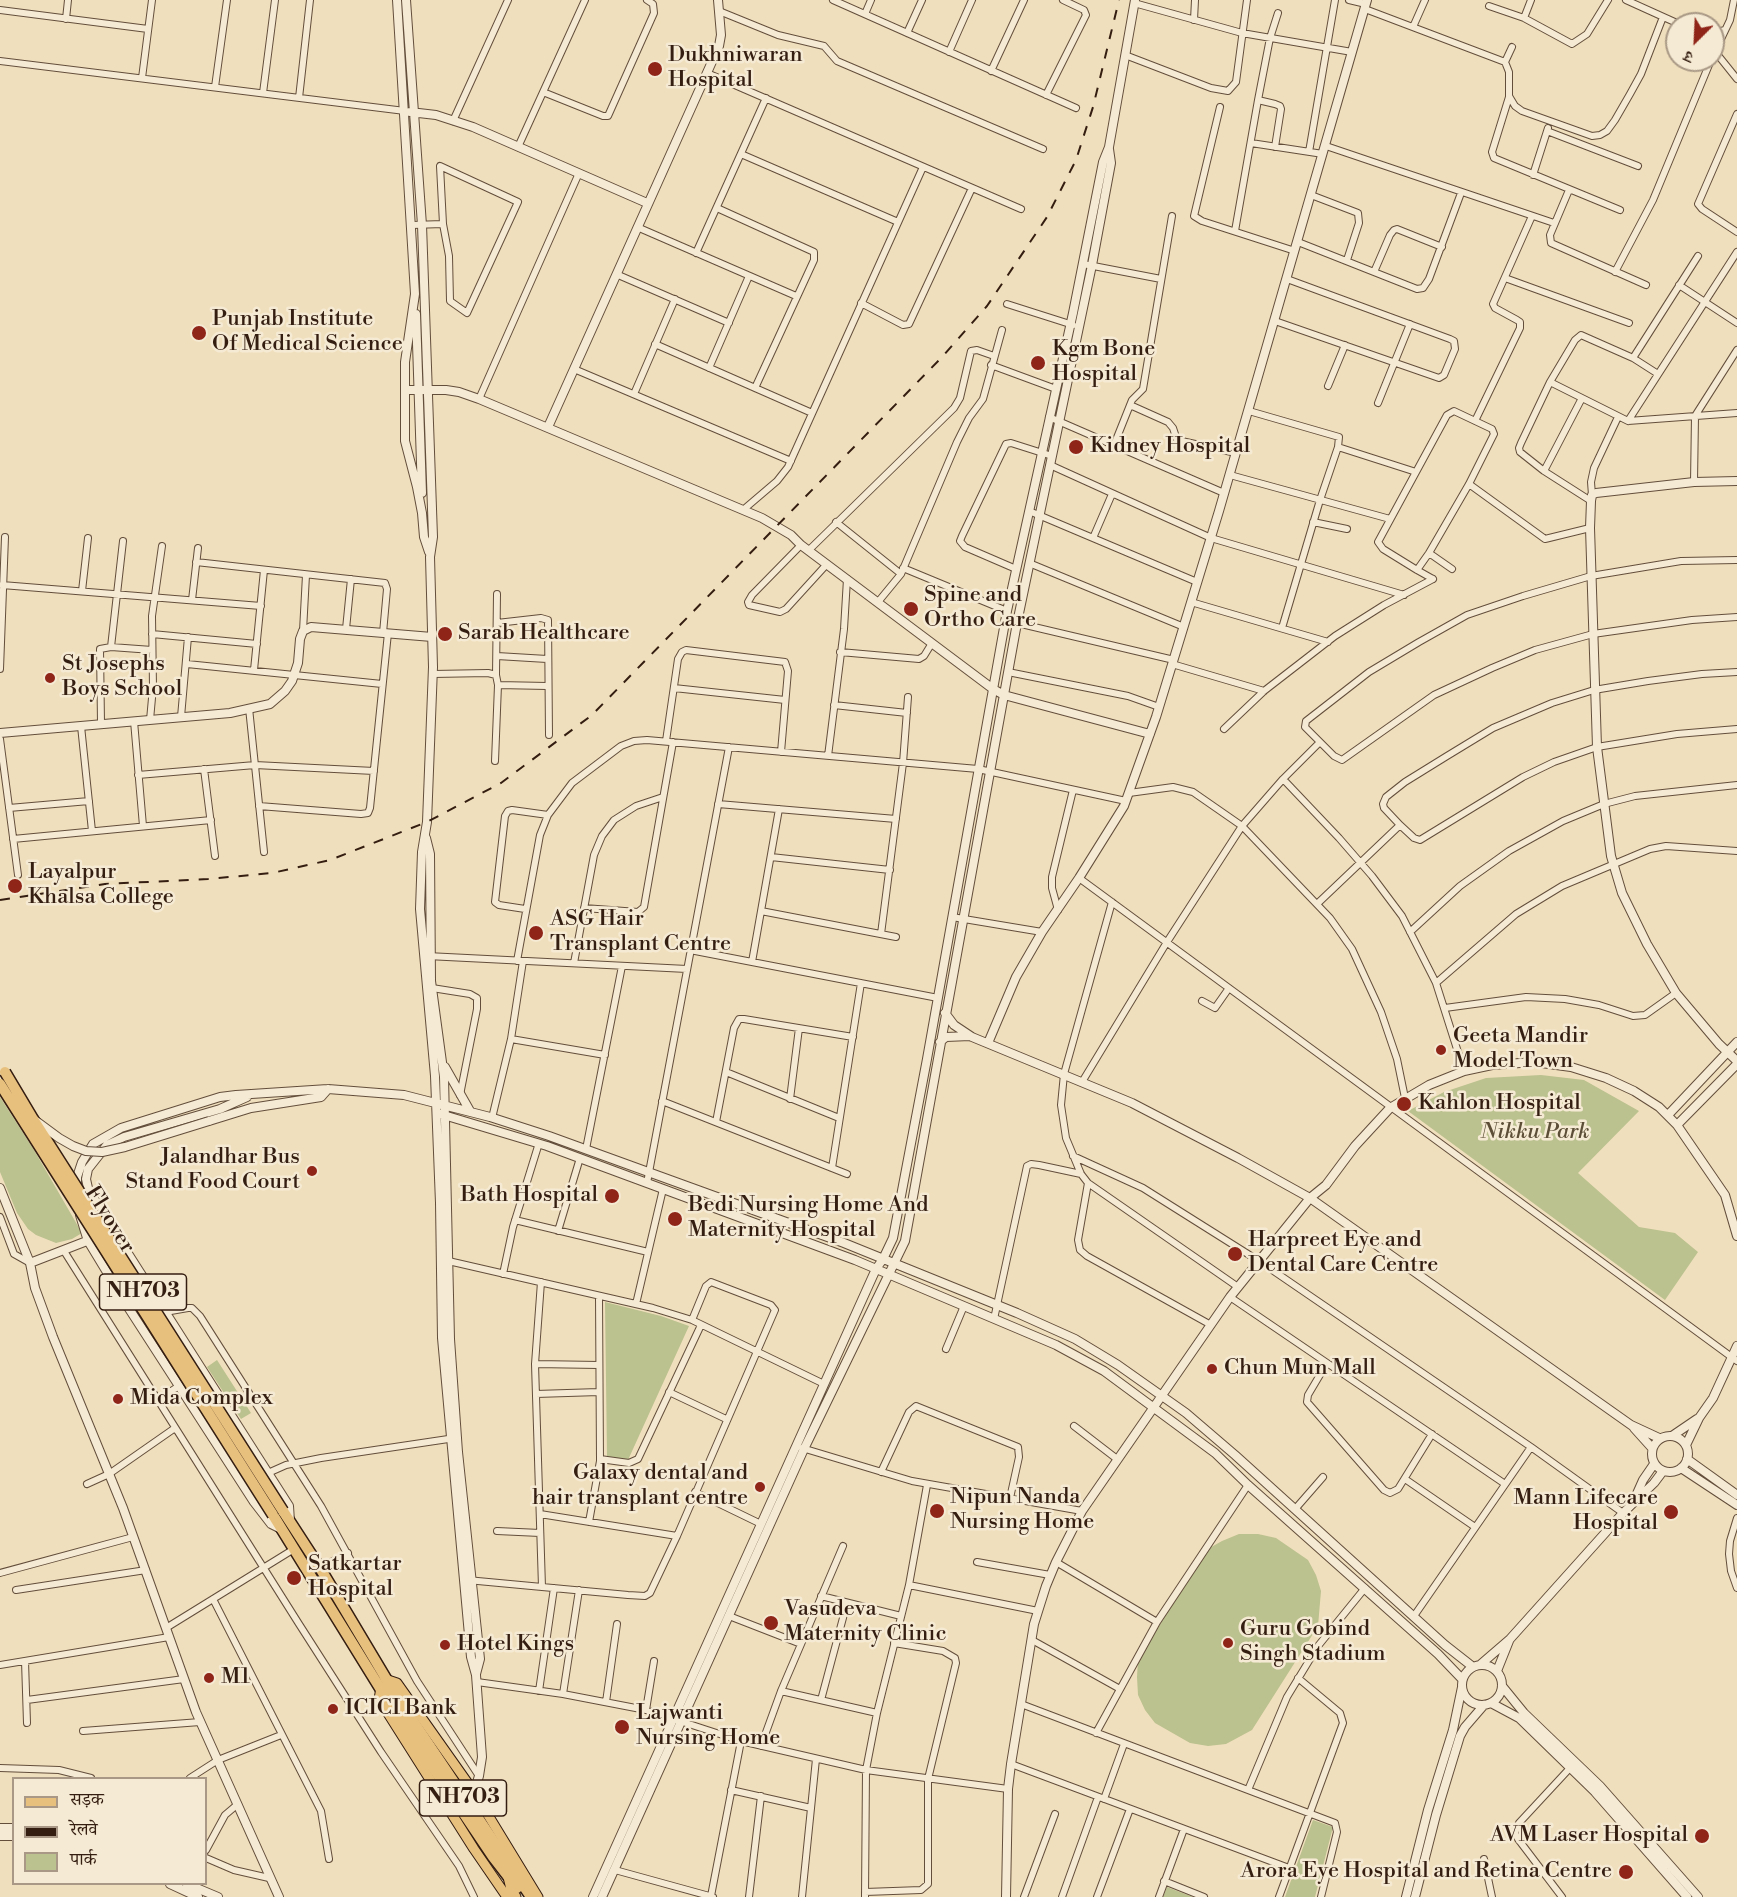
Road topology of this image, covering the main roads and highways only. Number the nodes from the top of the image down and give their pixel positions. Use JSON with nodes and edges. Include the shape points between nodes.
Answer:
{"nodes":[{"id":1,"x":0,"y":1064,"type":"edge"},
{"id":2,"x":0,"y":1084,"type":"edge"},
{"id":3,"x":282,"y":1516,"type":"junction"},
{"id":4,"x":383,"y":1683,"type":"junction"},
{"id":5,"x":393,"y":1699,"type":"junction"},
{"id":6,"x":508,"y":1877,"type":"junction"},
{"id":7,"x":507,"y":1897,"type":"edge"},
{"id":8,"x":516,"y":1897,"type":"edge"},
{"id":9,"x":525,"y":1897,"type":"edge"},
{"id":10,"x":531,"y":1897,"type":"edge"},
{"id":11,"x":538,"y":1897,"type":"edge"}],
"edges":[{"from":1,"to":3,"type":"highway","name":"Flyover","number":"NH703","bridge":true},
{"from":2,"to":3,"type":"highway","name":"Flyover","number":"NH703","bridge":true},
{"from":3,"to":4,"type":"highway","number":"NH703","via":[[320,1568]]},
{"from":3,"to":4,"type":"highway","name":"Flyover","number":"NH703","via":[[282,1530]]},
{"from":4,"to":5,"type":"highway","number":"NH703"},
{"from":4,"to":7,"type":"main road","via":[[379,1699]]},
{"from":4,"to":11,"type":"main road","via":[[397,1683],[474,1792]]},
{"from":5,"to":6,"type":"highway","number":"NH703"},
{"from":5,"to":10,"type":"highway","number":"NH703"},
{"from":6,"to":8,"type":"main road"},
{"from":6,"to":9,"type":"highway","number":"NH703"}]}
